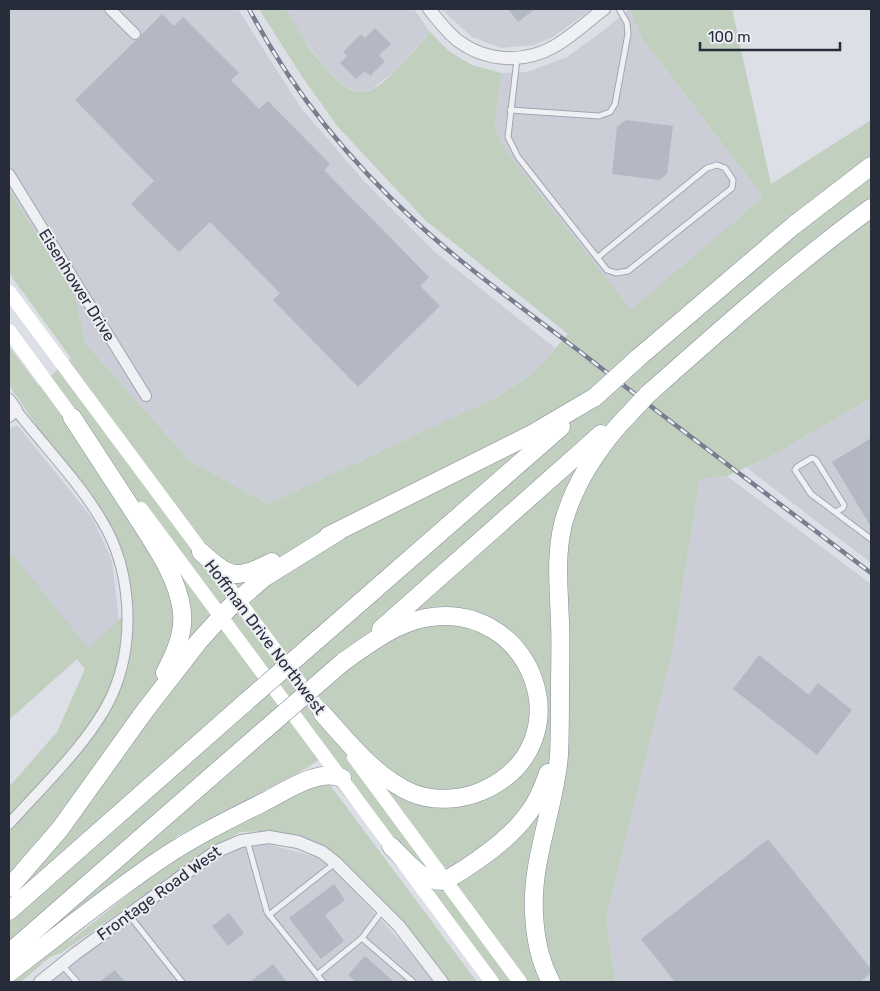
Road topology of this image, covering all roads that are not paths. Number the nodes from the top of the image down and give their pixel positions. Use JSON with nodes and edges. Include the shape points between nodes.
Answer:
{"nodes":[{"id":1,"x":110,"y":9,"type":"edge"},
{"id":2,"x":429,"y":9,"type":"edge"},
{"id":3,"x":604,"y":9,"type":"edge"},
{"id":4,"x":620,"y":9,"type":"edge"},
{"id":5,"x":135,"y":34,"type":"dead end"},
{"id":6,"x":517,"y":58,"type":"junction"},
{"id":7,"x":510,"y":110,"type":"junction"},
{"id":8,"x":871,"y":166,"type":"edge"},
{"id":9,"x":9,"y":174,"type":"edge"},
{"id":10,"x":871,"y":208,"type":"edge"},
{"id":11,"x":597,"y":258,"type":"junction"},
{"id":12,"x":9,"y":292,"type":"edge"},
{"id":13,"x":9,"y":331,"type":"edge"},
{"id":14,"x":146,"y":396,"type":"dead end"},
{"id":15,"x":595,"y":397,"type":"junction"},
{"id":16,"x":11,"y":409,"type":"edge"},
{"id":17,"x":72,"y":417,"type":"junction"},
{"id":18,"x":617,"y":424,"type":"junction"},
{"id":19,"x":836,"y":512,"type":"junction"},
{"id":20,"x":339,"y":531,"type":"junction"},
{"id":21,"x":871,"y":539,"type":"edge"},
{"id":22,"x":201,"y":552,"type":"junction"},
{"id":23,"x":238,"y":600,"type":"junction"},
{"id":24,"x":222,"y":616,"type":"junction"},
{"id":25,"x":343,"y":662,"type":"junction"},
{"id":26,"x":560,"y":709,"type":"junction"},
{"id":27,"x":144,"y":712,"type":"junction"},
{"id":28,"x":322,"y":713,"type":"junction"},
{"id":29,"x":342,"y":778,"type":"junction"},
{"id":30,"x":9,"y":824,"type":"edge"},
{"id":31,"x":247,"y":840,"type":"junction"},
{"id":32,"x":391,"y":846,"type":"junction"},
{"id":33,"x":336,"y":863,"type":"junction"},
{"id":34,"x":445,"y":881,"type":"junction"},
{"id":35,"x":9,"y":888,"type":"edge"},
{"id":36,"x":383,"y":910,"type":"junction"},
{"id":37,"x":9,"y":911,"type":"edge"},
{"id":38,"x":128,"y":915,"type":"junction"},
{"id":39,"x":269,"y":915,"type":"junction"},
{"id":40,"x":362,"y":938,"type":"junction"},
{"id":41,"x":9,"y":953,"type":"edge"},
{"id":42,"x":62,"y":964,"type":"junction"},
{"id":43,"x":9,"y":973,"type":"edge"},
{"id":44,"x":316,"y":975,"type":"junction"},
{"id":45,"x":40,"y":982,"type":"edge"},
{"id":46,"x":77,"y":982,"type":"edge"},
{"id":47,"x":182,"y":982,"type":"edge"},
{"id":48,"x":323,"y":982,"type":"edge"},
{"id":49,"x":413,"y":982,"type":"edge"},
{"id":50,"x":442,"y":982,"type":"edge"},
{"id":51,"x":492,"y":982,"type":"edge"},
{"id":52,"x":520,"y":982,"type":"edge"},
{"id":53,"x":551,"y":982,"type":"edge"}],
"edges":[{"from":1,"to":5,"type":"street"},
{"from":2,"to":6,"type":"street","via":[[456,39],[469,48],[504,59]]},
{"from":3,"to":6,"type":"street","via":[[555,46]]},
{"from":4,"to":7,"type":"lane","via":[[628,34],[615,104],[610,112],[599,116]]},
{"from":6,"to":7,"type":"lane"},
{"from":7,"to":11,"type":"lane","via":[[508,137],[518,157]]},
{"from":8,"to":15,"type":"highway","bridge":true,"via":[[793,226]]},
{"from":9,"to":14,"type":"street","name":"Eisenhower Drive"},
{"from":10,"to":18,"type":"highway","bridge":true,"via":[[810,255]]},
{"from":11,"to":11,"type":"lane","via":[[607,270],[616,273],[628,271],[732,188],[734,180],[725,168],[717,165],[707,168]]},
{"from":12,"to":22,"type":"main road","name":"Hoffman Drive Northwest"},
{"from":13,"to":17,"type":"main road","name":"Hoffman Drive Northwest"},
{"from":15,"to":20,"type":"highway","via":[[532,434]]},
{"from":15,"to":37,"type":"highway","bridge":true},
{"from":16,"to":30,"type":"street","via":[[94,509],[112,538],[123,574],[129,624],[121,670],[104,710],[68,758]]},
{"from":17,"to":24,"type":"main road","name":"Hoffman Drive Northwest"},
{"from":17,"to":27,"type":"highway","via":[[152,541],[179,595],[182,630],[177,647]]},
{"from":18,"to":25,"type":"highway"},
{"from":18,"to":26,"type":"highway","via":[[590,462],[572,498],[563,527],[557,581]]},
{"from":19,"to":19,"type":"lane","via":[[811,494],[796,467],[812,458],[816,460],[844,505]]},
{"from":19,"to":21,"type":"lane"},
{"from":20,"to":22,"type":"highway","via":[[250,573],[228,573]]},
{"from":20,"to":23,"type":"highway","via":[[282,566]]},
{"from":22,"to":23,"type":"main road","name":"Hoffman Drive Northwest"},
{"from":23,"to":24,"type":"highway"},
{"from":23,"to":28,"type":"main road","name":"Hoffman Drive Northwest"},
{"from":24,"to":27,"type":"highway"},
{"from":24,"to":29,"type":"main road","name":"Hoffman Drive Northwest"},
{"from":25,"to":28,"type":"highway","via":[[385,633],[424,618],[453,617],[481,623],[506,638],[526,661],[532,674],[537,690],[539,720],[530,749],[513,772],[489,788],[460,798],[428,797],[412,793],[377,770]]},
{"from":25,"to":41,"type":"highway","bridge":true},
{"from":26,"to":34,"type":"highway","via":[[549,772],[528,814],[508,836]]},
{"from":26,"to":53,"type":"highway","via":[[559,756],[534,887],[537,939]]},
{"from":27,"to":35,"type":"highway","via":[[60,829]]},
{"from":28,"to":34,"type":"main road","name":"Hoffman Drive Northwest"},
{"from":29,"to":32,"type":"main road","name":"Hoffman Drive Northwest"},
{"from":29,"to":43,"type":"highway","via":[[324,775],[304,782],[189,841]]},
{"from":31,"to":33,"type":"street","name":"Frontage Road West","via":[[269,837],[298,842],[322,852]]},
{"from":31,"to":38,"type":"street","name":"Frontage Road West","via":[[215,852]]},
{"from":31,"to":39,"type":"lane"},
{"from":32,"to":34,"type":"highway","via":[[422,876]]},
{"from":32,"to":51,"type":"main road","name":"Hoffman Drive Northwest"},
{"from":33,"to":36,"type":"street","name":"Frontage Road West"},
{"from":33,"to":39,"type":"lane"},
{"from":34,"to":52,"type":"main road","name":"Hoffman Drive Northwest"},
{"from":36,"to":40,"type":"lane"},
{"from":36,"to":50,"type":"street","name":"Frontage Road West"},
{"from":38,"to":42,"type":"street","name":"Frontage Road West"},
{"from":38,"to":47,"type":"lane"},
{"from":39,"to":44,"type":"lane"},
{"from":40,"to":44,"type":"lane"},
{"from":40,"to":49,"type":"lane"},
{"from":42,"to":45,"type":"street","name":"Frontage Road West"},
{"from":42,"to":46,"type":"lane"},
{"from":44,"to":48,"type":"lane"}]}
